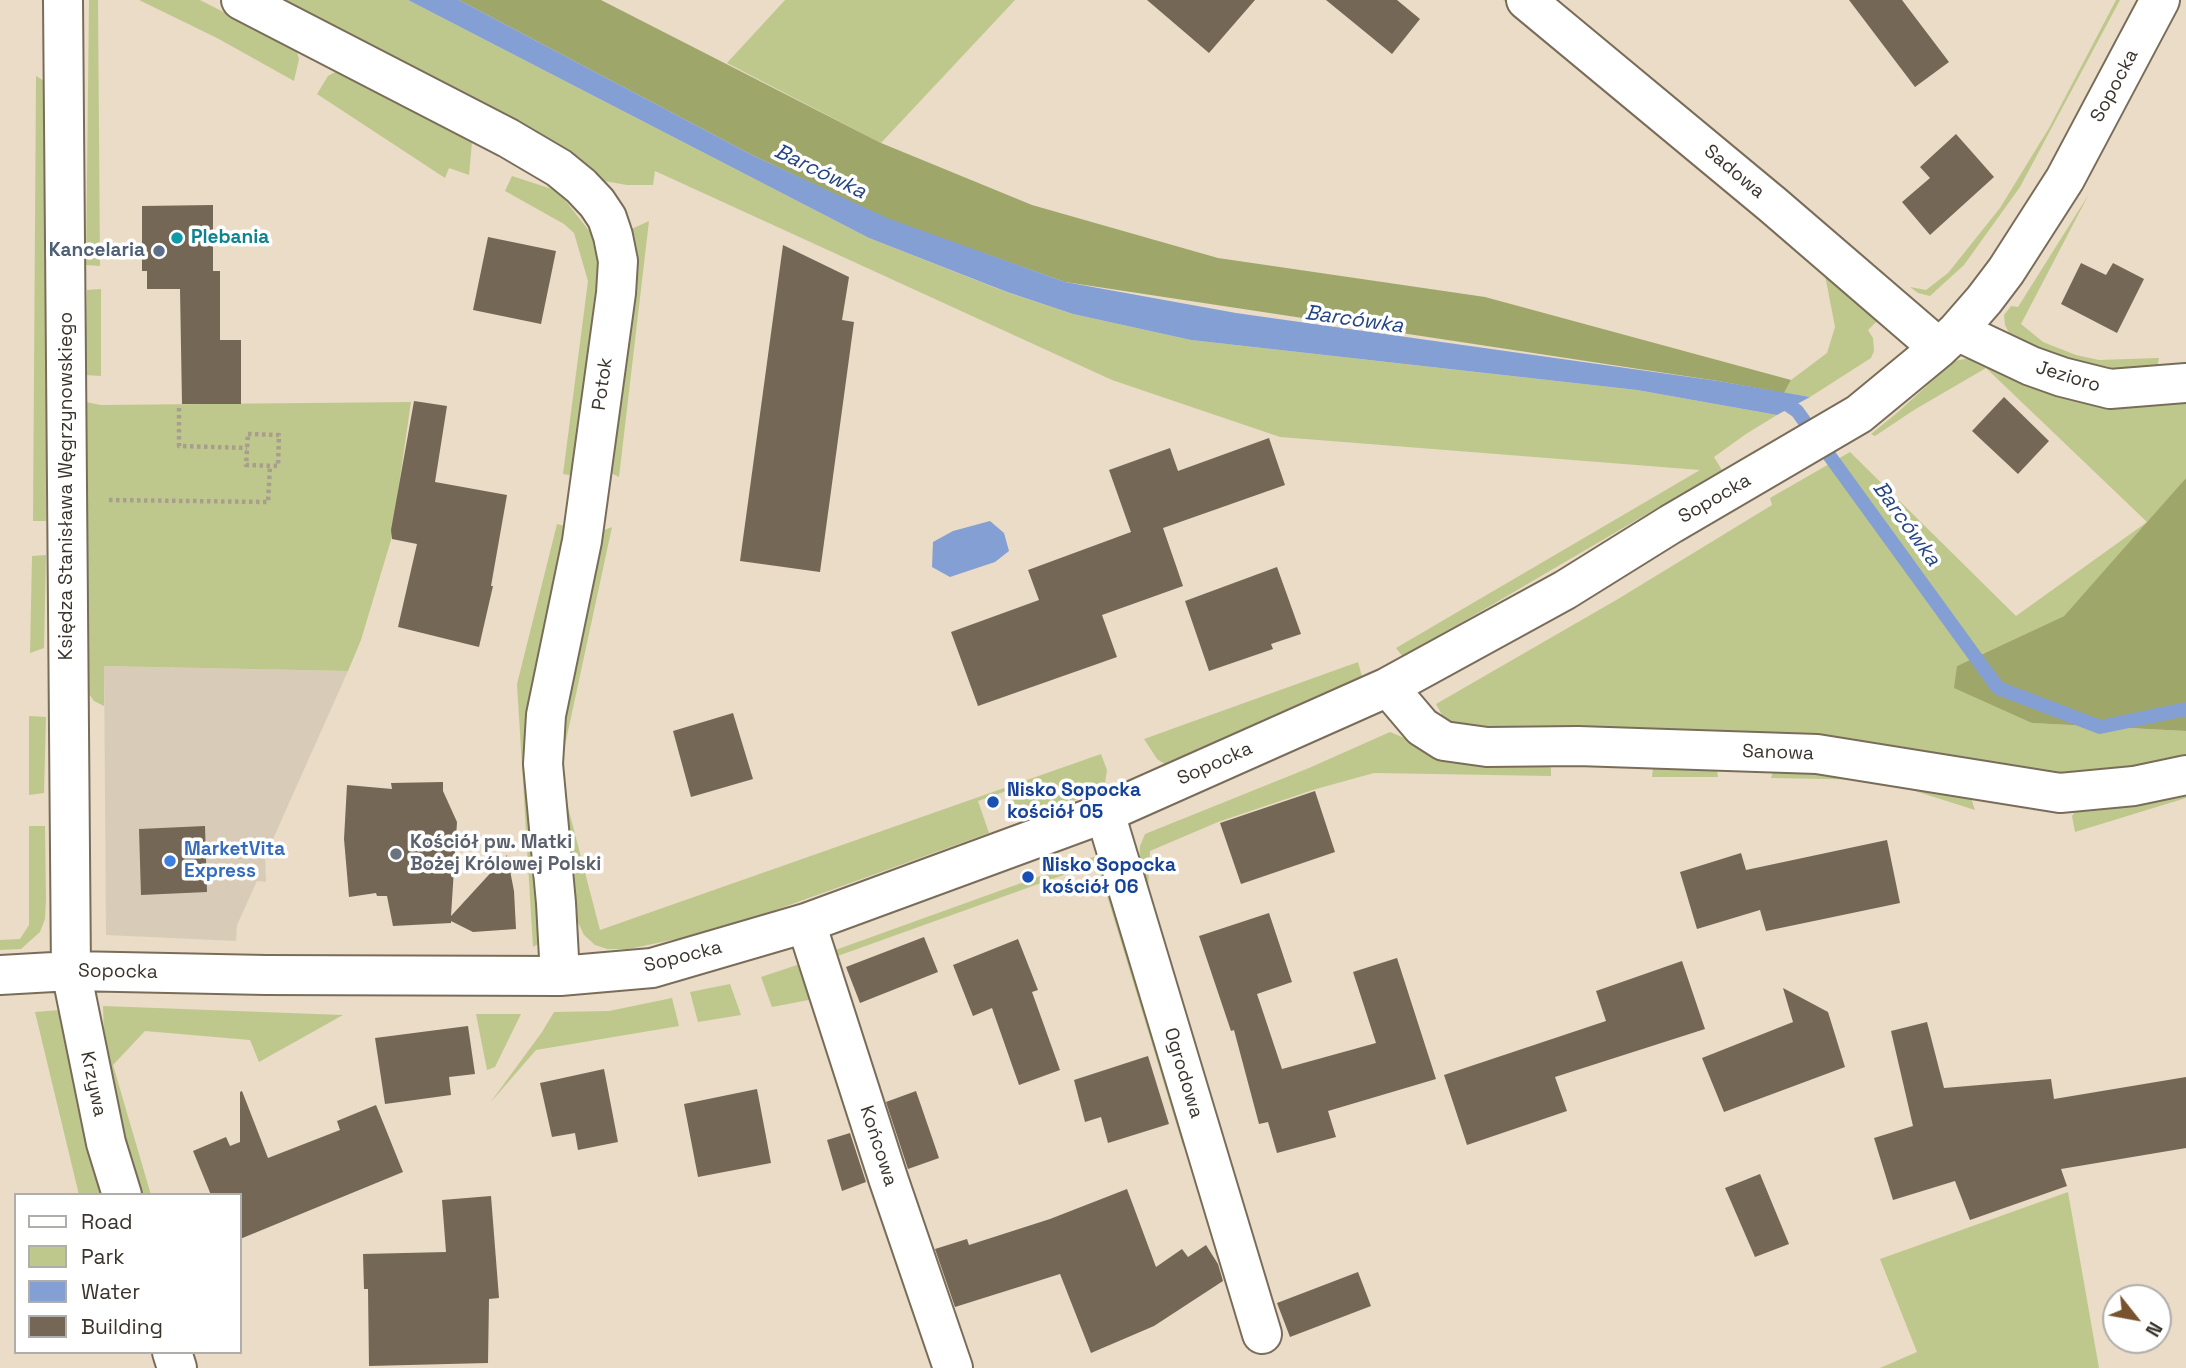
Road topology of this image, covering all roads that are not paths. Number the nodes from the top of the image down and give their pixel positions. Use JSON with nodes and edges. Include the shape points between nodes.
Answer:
{"nodes":[{"id":1,"x":63,"y":0,"type":"edge"},
{"id":2,"x":241,"y":0,"type":"edge"},
{"id":3,"x":1526,"y":0,"type":"edge"},
{"id":4,"x":2160,"y":0,"type":"edge"},
{"id":5,"x":1948,"y":339,"type":"junction"},
{"id":6,"x":2186,"y":383,"type":"edge"},
{"id":7,"x":1388,"y":687,"type":"junction"},
{"id":8,"x":2186,"y":775,"type":"edge"},
{"id":9,"x":1105,"y":813,"type":"junction"},
{"id":10,"x":806,"y":923,"type":"junction"},
{"id":11,"x":71,"y":971,"type":"junction"},
{"id":12,"x":0,"y":975,"type":"edge"},
{"id":13,"x":560,"y":976,"type":"junction"},
{"id":14,"x":121,"y":1193,"type":"edge"},
{"id":15,"x":1262,"y":1334,"type":"dead end"},
{"id":16,"x":953,"y":1368,"type":"edge"}],
"edges":[{"from":1,"to":11,"type":"street","name":"Księdza Stanisława Węgrzynowskiego"},
{"from":2,"to":13,"type":"street","name":"Potok","via":[[559,168],[597,203],[613,236],[618,261],[616,293],[590,486],[546,715],[543,764]]},
{"from":3,"to":5,"type":"street","name":"Sadowa","via":[[1752,187]]},
{"from":4,"to":5,"type":"street","name":"Sopocka","via":[[2065,179],[2006,271]]},
{"from":5,"to":6,"type":"street","name":"Jezioro","via":[[2110,389]]},
{"from":5,"to":7,"type":"street","name":"Sopocka","via":[[1859,414],[1565,590]]},
{"from":7,"to":8,"type":"street","name":"Sanowa","via":[[1422,727],[1444,741],[1487,747],[1817,754],[2060,793],[2134,786]]},
{"from":7,"to":9,"type":"street","name":"Sopocka"},
{"from":9,"to":10,"type":"street","name":"Sopocka"},
{"from":9,"to":15,"type":"street","name":"Ogrodowa"},
{"from":10,"to":13,"type":"street","name":"Sopocka","via":[[652,968]]},
{"from":10,"to":16,"type":"street","name":"Końcowa"},
{"from":11,"to":12,"type":"street","name":"Sopocka"},
{"from":11,"to":13,"type":"street","name":"Sopocka"},
{"from":11,"to":14,"type":"street","name":"Krzywa","via":[[106,1143]]}]}
